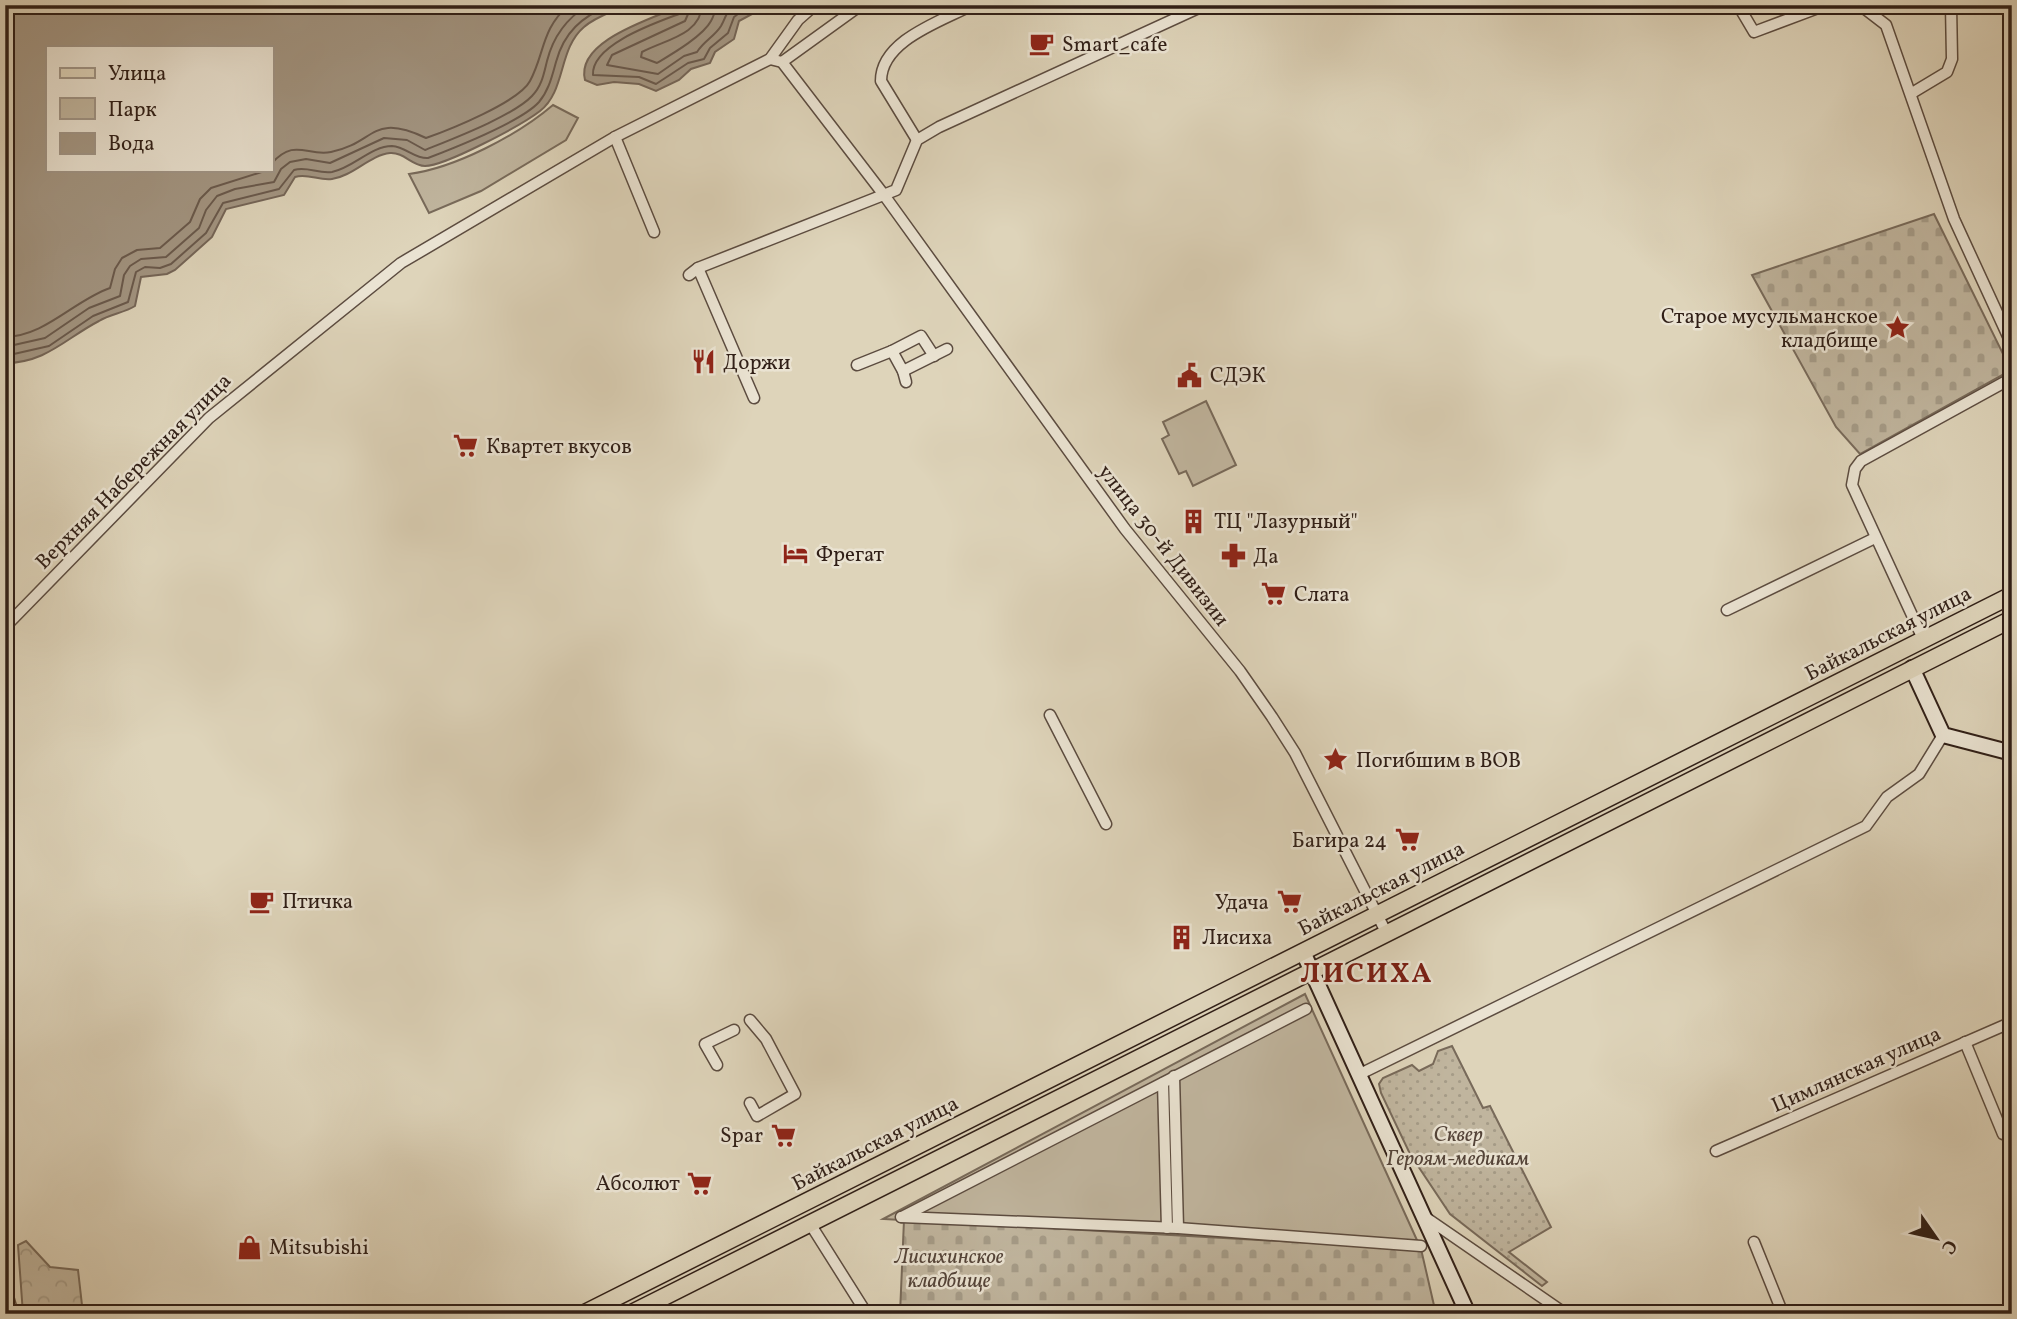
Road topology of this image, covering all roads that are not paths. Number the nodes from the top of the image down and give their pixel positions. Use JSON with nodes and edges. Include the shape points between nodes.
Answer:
{"nodes":[{"id":1,"x":816,"y":5,"type":"edge"},
{"id":2,"x":861,"y":5,"type":"edge"},
{"id":3,"x":972,"y":5,"type":"edge"},
{"id":4,"x":1205,"y":5,"type":"edge"},
{"id":5,"x":1738,"y":5,"type":"edge"},
{"id":6,"x":1826,"y":5,"type":"edge"},
{"id":7,"x":1860,"y":5,"type":"edge"},
{"id":8,"x":1951,"y":5,"type":"edge"},
{"id":9,"x":770,"y":59,"type":"junction"},
{"id":10,"x":782,"y":62,"type":"junction"},
{"id":11,"x":1912,"y":93,"type":"junction"},
{"id":12,"x":615,"y":137,"type":"junction"},
{"id":13,"x":917,"y":140,"type":"junction"},
{"id":14,"x":884,"y":195,"type":"junction"},
{"id":15,"x":654,"y":232,"type":"dead end"},
{"id":16,"x":698,"y":268,"type":"junction"},
{"id":17,"x":689,"y":275,"type":"dead end"},
{"id":18,"x":2012,"y":345,"type":"edge"},
{"id":19,"x":947,"y":349,"type":"dead end"},
{"id":20,"x":892,"y":351,"type":"junction"},
{"id":21,"x":934,"y":356,"type":"junction"},
{"id":22,"x":857,"y":365,"type":"dead end"},
{"id":23,"x":2012,"y":379,"type":"edge"},
{"id":24,"x":754,"y":398,"type":"dead end"},
{"id":25,"x":1875,"y":538,"type":"junction"},
{"id":26,"x":2012,"y":595,"type":"edge"},
{"id":27,"x":1727,"y":610,"type":"dead end"},
{"id":28,"x":2012,"y":619,"type":"edge"},
{"id":29,"x":5,"y":627,"type":"edge"},
{"id":30,"x":1923,"y":639,"type":"junction"},
{"id":31,"x":1912,"y":668,"type":"junction"},
{"id":32,"x":1050,"y":715,"type":"dead end"},
{"id":33,"x":1943,"y":735,"type":"junction"},
{"id":34,"x":2012,"y":753,"type":"edge"},
{"id":35,"x":1106,"y":824,"type":"dead end"},
{"id":36,"x":1376,"y":914,"type":"junction"},
{"id":37,"x":1387,"y":934,"type":"junction"},
{"id":38,"x":1303,"y":952,"type":"junction"},
{"id":39,"x":1312,"y":972,"type":"junction"},
{"id":40,"x":1306,"y":1009,"type":"dead end"},
{"id":41,"x":750,"y":1020,"type":"dead end"},
{"id":42,"x":2012,"y":1022,"type":"edge"},
{"id":43,"x":734,"y":1030,"type":"dead end"},
{"id":44,"x":1965,"y":1042,"type":"junction"},
{"id":45,"x":717,"y":1065,"type":"dead end"},
{"id":46,"x":1358,"y":1075,"type":"junction"},
{"id":47,"x":1174,"y":1076,"type":"junction"},
{"id":48,"x":1163,"y":1083,"type":"junction"},
{"id":49,"x":750,"y":1103,"type":"dead end"},
{"id":50,"x":2003,"y":1134,"type":"dead end"},
{"id":51,"x":1716,"y":1152,"type":"dead end"},
{"id":52,"x":1428,"y":1219,"type":"junction"},
{"id":53,"x":809,"y":1222,"type":"junction"},
{"id":54,"x":1172,"y":1228,"type":"junction"},
{"id":55,"x":1754,"y":1242,"type":"dead end"},
{"id":56,"x":1421,"y":1246,"type":"dead end"},
{"id":57,"x":5,"y":1286,"type":"edge"},
{"id":58,"x":13,"y":1314,"type":"edge"},
{"id":59,"x":583,"y":1314,"type":"edge"},
{"id":60,"x":630,"y":1314,"type":"edge"},
{"id":61,"x":867,"y":1314,"type":"edge"},
{"id":62,"x":1468,"y":1314,"type":"edge"},
{"id":63,"x":1566,"y":1314,"type":"edge"},
{"id":64,"x":1783,"y":1314,"type":"edge"}],
"edges":[{"from":1,"to":9,"type":"street","via":[[798,20]]},
{"from":2,"to":10,"type":"street"},
{"from":3,"to":13,"type":"street","via":[[905,41],[885,61],[881,81]]},
{"from":4,"to":13,"type":"street"},
{"from":5,"to":6,"type":"street","via":[[1754,32]]},
{"from":7,"to":11,"type":"street","via":[[1886,25]]},
{"from":8,"to":11,"type":"street","via":[[1952,59],[1947,72]]},
{"from":9,"to":10,"type":"street"},
{"from":9,"to":12,"type":"street","name":"Верхняя Набережная улица"},
{"from":10,"to":14,"type":"street","name":"улица 30-й Дивизии"},
{"from":11,"to":18,"type":"street","via":[[1954,219]]},
{"from":12,"to":15,"type":"street"},
{"from":12,"to":29,"type":"street","name":"Верхняя Набережная улица","via":[[425,246],[314,331],[209,418]]},
{"from":13,"to":14,"type":"street","via":[[895,190]]},
{"from":14,"to":16,"type":"street"},
{"from":14,"to":36,"type":"street","name":"улица 30-й Дивизии","via":[[1125,529],[1272,716]]},
{"from":16,"to":17,"type":"street"},
{"from":16,"to":24,"type":"street"},
{"from":19,"to":21,"type":"street"},
{"from":20,"to":21,"type":"street","via":[[921,336]]},
{"from":20,"to":21,"type":"street","via":[[905,377]]},
{"from":20,"to":22,"type":"street"},
{"from":23,"to":25,"type":"street","via":[[1861,461],[1852,485]]},
{"from":25,"to":27,"type":"street"},
{"from":25,"to":30,"type":"street"},
{"from":26,"to":30,"type":"main road","name":"Байкальская улица"},
{"from":28,"to":31,"type":"main road","name":"Байкальская улица"},
{"from":30,"to":36,"type":"main road","name":"Байкальская улица"},
{"from":31,"to":33,"type":"main road"},
{"from":31,"to":37,"type":"main road","name":"Байкальская улица"},
{"from":32,"to":35,"type":"street"},
{"from":33,"to":34,"type":"main road"},
{"from":33,"to":46,"type":"street","via":[[1919,774],[1887,797],[1866,826]]},
{"from":36,"to":37,"type":"street","name":"улица 30-й Дивизии"},
{"from":36,"to":38,"type":"main road","name":"Байкальская улица"},
{"from":37,"to":39,"type":"main road","name":"Байкальская улица"},
{"from":38,"to":39,"type":"main road"},
{"from":38,"to":59,"type":"main road","name":"Байкальская улица"},
{"from":39,"to":46,"type":"main road"},
{"from":39,"to":53,"type":"main road","name":"Байкальская улица"},
{"from":40,"to":47,"type":"street"},
{"from":41,"to":49,"type":"street","via":[[766,1039],[795,1094],[757,1116]]},
{"from":42,"to":44,"type":"street","name":"Цимлянская улица"},
{"from":43,"to":45,"type":"street","via":[[705,1044]]},
{"from":44,"to":50,"type":"street"},
{"from":44,"to":51,"type":"street","name":"Цимлянская улица"},
{"from":46,"to":52,"type":"main road"},
{"from":47,"to":48,"type":"street"},
{"from":47,"to":54,"type":"street"},
{"from":48,"to":54,"type":"street"},
{"from":48,"to":54,"type":"street","via":[[901,1217]]},
{"from":52,"to":62,"type":"main road"},
{"from":52,"to":63,"type":"street"},
{"from":53,"to":60,"type":"main road","name":"Байкальская улица"},
{"from":53,"to":61,"type":"street"},
{"from":54,"to":56,"type":"street"},
{"from":55,"to":64,"type":"street"},
{"from":57,"to":58,"type":"street"}]}
